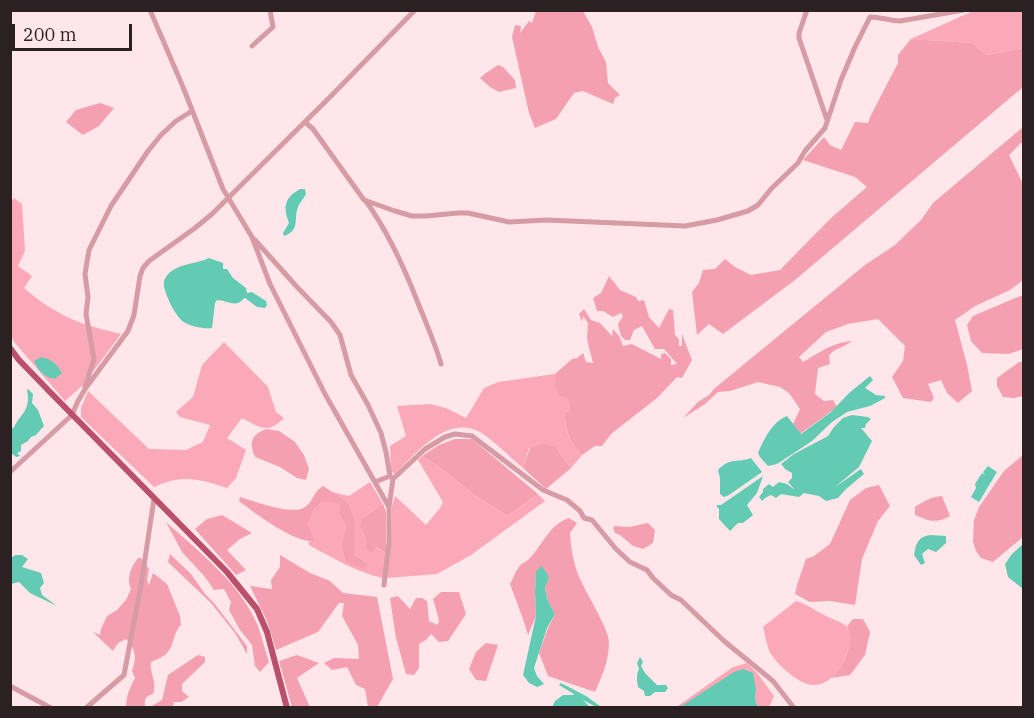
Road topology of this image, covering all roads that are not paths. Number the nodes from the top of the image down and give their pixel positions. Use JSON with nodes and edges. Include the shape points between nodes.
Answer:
{"nodes":[{"id":1,"x":150,"y":10,"type":"edge"},
{"id":2,"x":270,"y":10,"type":"edge"},
{"id":3,"x":415,"y":10,"type":"edge"},
{"id":4,"x":807,"y":10,"type":"edge"},
{"id":5,"x":959,"y":11,"type":"edge"},
{"id":6,"x":252,"y":46,"type":"dead end"},
{"id":7,"x":192,"y":111,"type":"junction"},
{"id":8,"x":827,"y":120,"type":"junction"},
{"id":9,"x":305,"y":122,"type":"junction"},
{"id":10,"x":228,"y":198,"type":"junction"},
{"id":11,"x":364,"y":200,"type":"junction"},
{"id":12,"x":252,"y":237,"type":"junction"},
{"id":13,"x":10,"y":348,"type":"edge"},
{"id":14,"x":441,"y":364,"type":"dead end"},
{"id":15,"x":85,"y":389,"type":"junction"},
{"id":16,"x":72,"y":415,"type":"junction"},
{"id":17,"x":10,"y":472,"type":"edge"},
{"id":18,"x":391,"y":477,"type":"junction"},
{"id":19,"x":375,"y":482,"type":"junction"},
{"id":20,"x":154,"y":499,"type":"junction"},
{"id":21,"x":389,"y":507,"type":"junction"},
{"id":22,"x":384,"y":585,"type":"dead end"},
{"id":23,"x":10,"y":686,"type":"edge"},
{"id":24,"x":51,"y":708,"type":"edge"},
{"id":25,"x":86,"y":708,"type":"edge"},
{"id":26,"x":287,"y":708,"type":"edge"},
{"id":27,"x":794,"y":708,"type":"edge"}],
"edges":[{"from":1,"to":7,"type":"street"},
{"from":2,"to":6,"type":"street","via":[[273,27]]},
{"from":3,"to":9,"type":"street"},
{"from":4,"to":8,"type":"street","via":[[799,38]]},
{"from":5,"to":8,"type":"street","via":[[900,21],[870,17]]},
{"from":7,"to":10,"type":"street"},
{"from":7,"to":15,"type":"street","via":[[176,121],[148,151],[111,206],[89,250],[86,314],[94,359]]},
{"from":8,"to":11,"type":"street","via":[[798,163],[758,205],[703,223],[685,226],[509,222],[468,213],[412,216]]},
{"from":9,"to":10,"type":"street"},
{"from":9,"to":11,"type":"street"},
{"from":10,"to":12,"type":"street"},
{"from":10,"to":15,"type":"street","via":[[143,267],[128,331]]},
{"from":11,"to":14,"type":"street","via":[[378,217],[409,280]]},
{"from":12,"to":18,"type":"street","via":[[340,335],[351,375],[381,433]]},
{"from":12,"to":19,"type":"street","via":[[292,330]]},
{"from":13,"to":16,"type":"main road"},
{"from":15,"to":16,"type":"street"},
{"from":16,"to":17,"type":"street"},
{"from":16,"to":20,"type":"main road"},
{"from":18,"to":19,"type":"street"},
{"from":18,"to":21,"type":"street"},
{"from":18,"to":27,"type":"street","via":[[445,437],[472,436],[543,490],[567,500],[584,518],[592,520],[630,562],[647,570],[773,681]]},
{"from":19,"to":21,"type":"street"},
{"from":20,"to":25,"type":"street","via":[[124,675]]},
{"from":20,"to":26,"type":"main road","via":[[227,572],[257,609]]},
{"from":21,"to":22,"type":"street"},
{"from":23,"to":24,"type":"street"}]}
